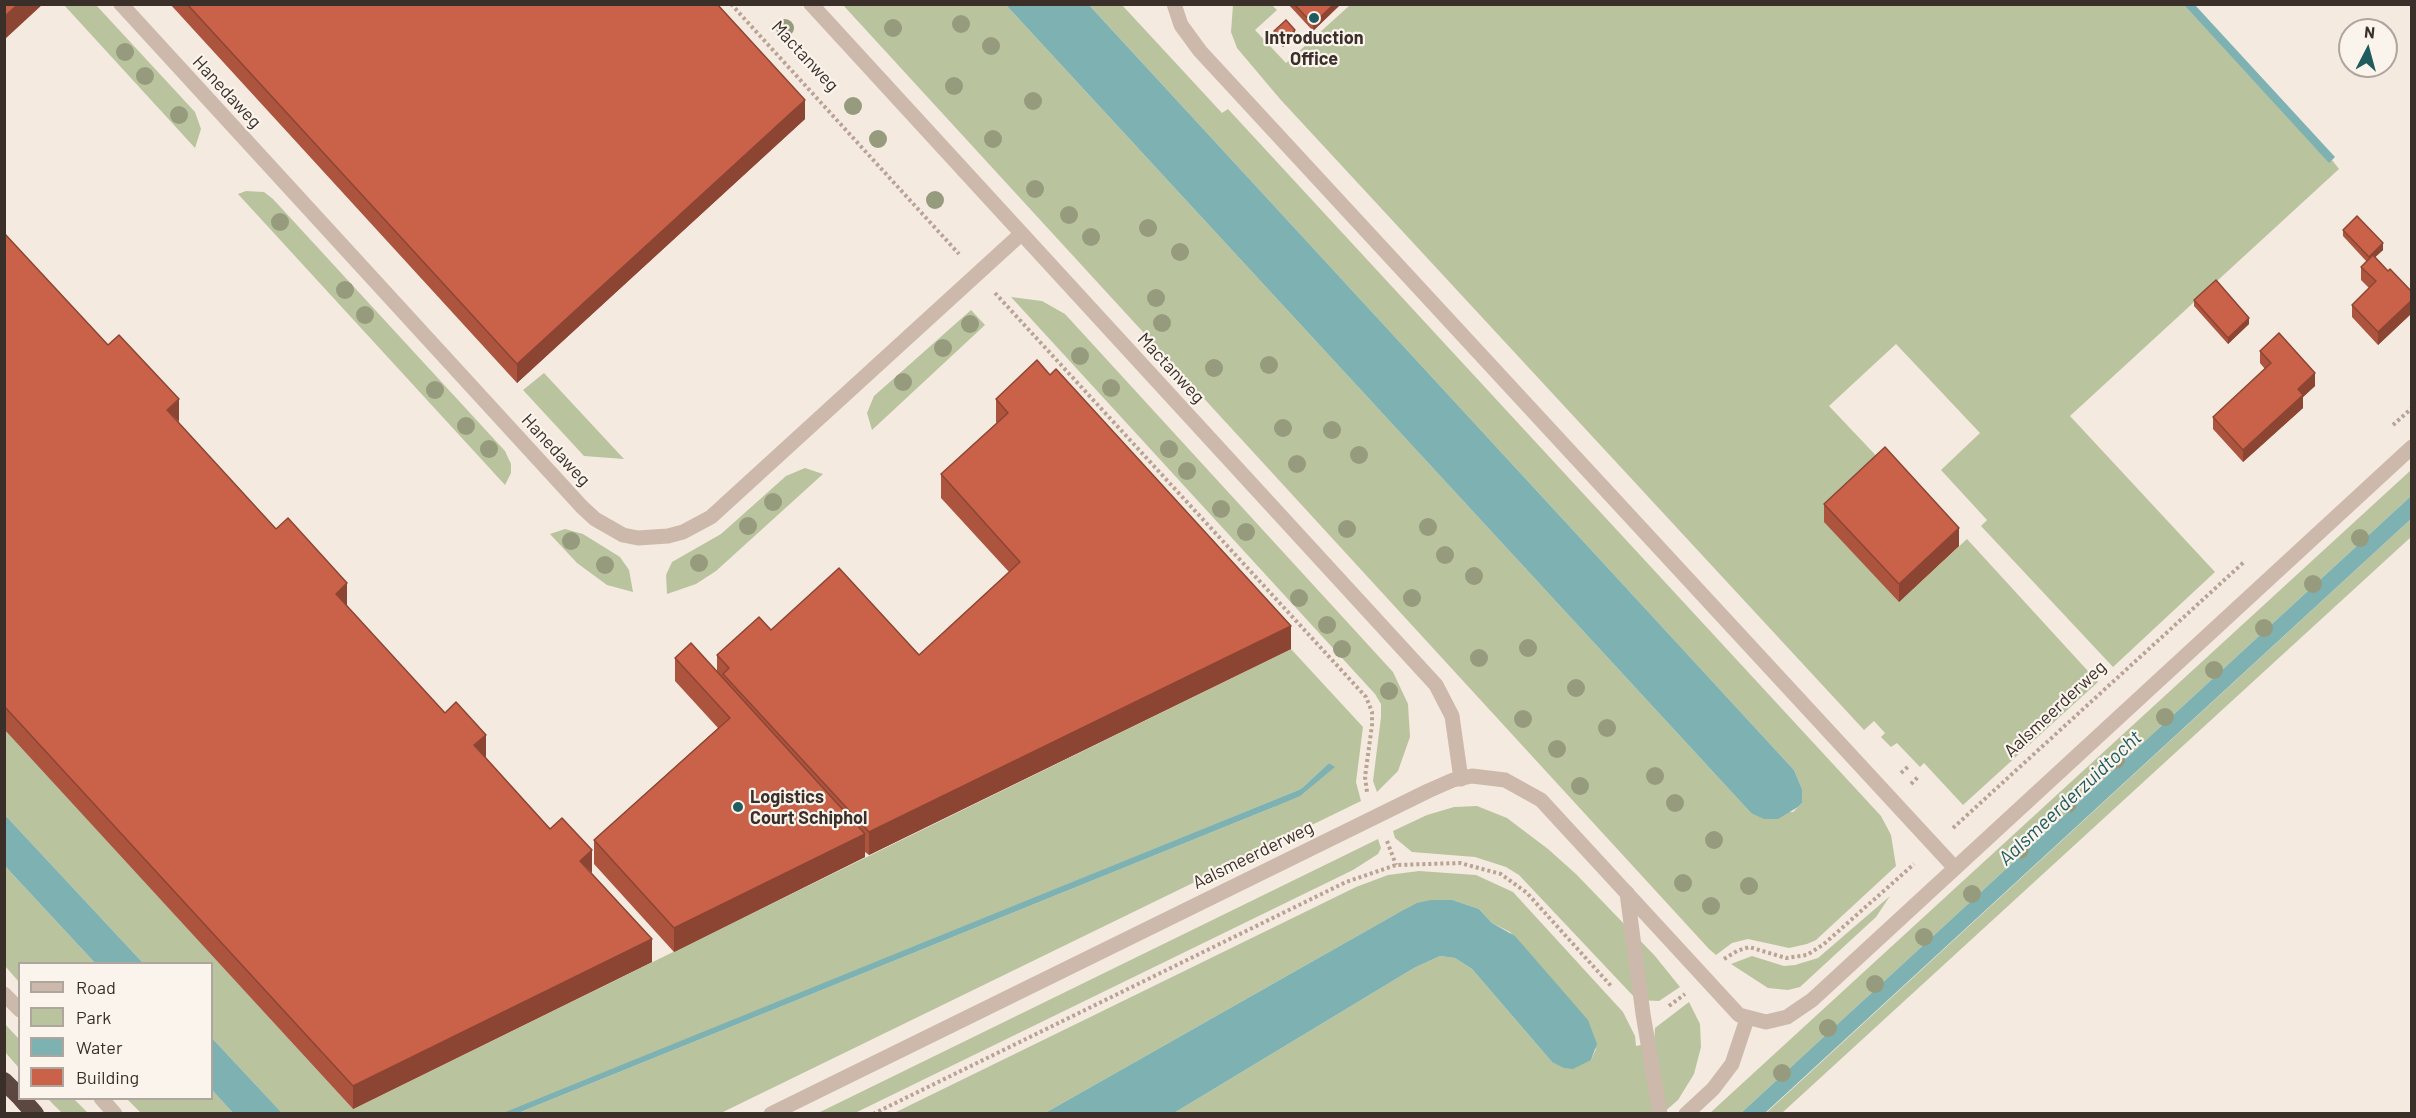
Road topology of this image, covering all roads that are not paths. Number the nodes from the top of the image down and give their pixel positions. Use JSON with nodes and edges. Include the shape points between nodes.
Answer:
{"nodes":[{"id":1,"x":121,"y":4,"type":"edge"},
{"id":2,"x":811,"y":4,"type":"edge"},
{"id":3,"x":1174,"y":4,"type":"edge"},
{"id":4,"x":1021,"y":234,"type":"junction"},
{"id":5,"x":2412,"y":447,"type":"edge"},
{"id":6,"x":1461,"y":778,"type":"junction"},
{"id":7,"x":1954,"y":867,"type":"junction"},
{"id":8,"x":1627,"y":893,"type":"junction"},
{"id":9,"x":4,"y":994,"type":"edge"},
{"id":10,"x":18,"y":1008,"type":"edge"},
{"id":11,"x":1747,"y":1019,"type":"junction"},
{"id":12,"x":4,"y":1081,"type":"edge"},
{"id":13,"x":18,"y":1096,"type":"edge"},
{"id":14,"x":22,"y":1100,"type":"edge"},
{"id":15,"x":103,"y":1100,"type":"edge"},
{"id":16,"x":34,"y":1113,"type":"edge"},
{"id":17,"x":115,"y":1113,"type":"edge"},
{"id":18,"x":771,"y":1113,"type":"edge"},
{"id":19,"x":1660,"y":1113,"type":"edge"},
{"id":20,"x":1686,"y":1113,"type":"edge"}],
"edges":[{"from":1,"to":4,"type":"street","name":"Hanedaweg","via":[[582,507],[623,535],[668,536],[711,518]]},
{"from":2,"to":4,"type":"street","name":"Mactanweg"},
{"from":3,"to":7,"type":"street","via":[[1181,25],[1208,60]]},
{"from":4,"to":6,"type":"street","name":"Mactanweg","via":[[1436,685],[1452,717]]},
{"from":5,"to":7,"type":"street"},
{"from":6,"to":8,"type":"street","name":"Aalsmeerderweg","via":[[1505,780],[1535,795]]},
{"from":6,"to":18,"type":"street","name":"Aalsmeerderweg"},
{"from":7,"to":11,"type":"street","via":[[1806,1005],[1775,1021]]},
{"from":8,"to":11,"type":"street","name":"Aalsmeerderweg","via":[[1735,1011]]},
{"from":8,"to":19,"type":"street","via":[[1642,1014]]},
{"from":9,"to":10,"type":"street"},
{"from":11,"to":20,"type":"street","via":[[1732,1064]]},
{"from":12,"to":13,"type":"highway"},
{"from":14,"to":16,"type":"highway"},
{"from":15,"to":17,"type":"street"}]}
